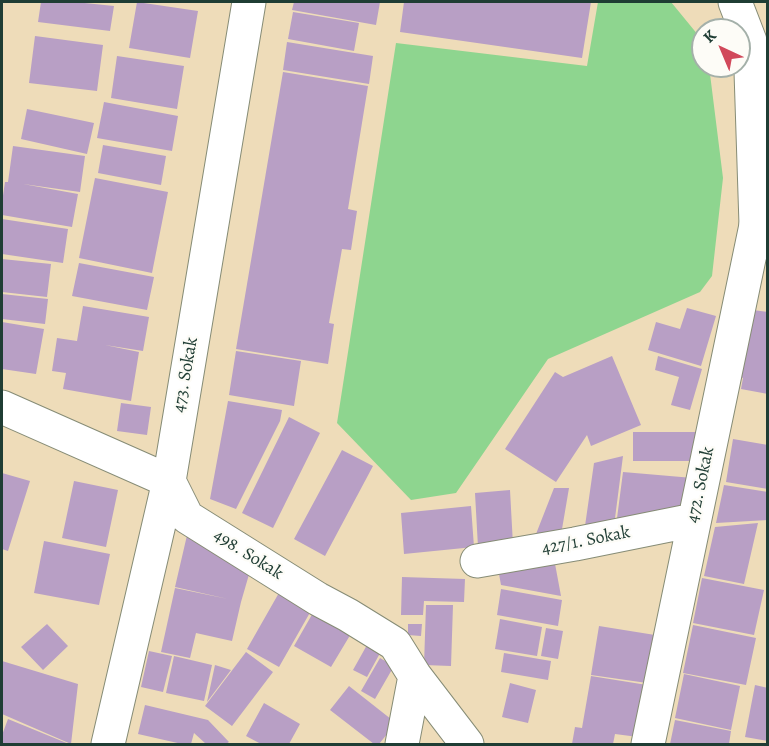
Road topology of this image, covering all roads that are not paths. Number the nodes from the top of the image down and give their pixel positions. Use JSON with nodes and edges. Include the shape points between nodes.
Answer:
{"nodes":[{"id":1,"x":249,"y":2,"type":"edge"},
{"id":2,"x":735,"y":2,"type":"edge"},
{"id":3,"x":762,"y":234,"type":"edge"},
{"id":4,"x":2,"y":407,"type":"edge"},
{"id":5,"x":169,"y":481,"type":"junction"},
{"id":6,"x":694,"y":520,"type":"junction"},
{"id":7,"x":477,"y":561,"type":"dead end"},
{"id":8,"x":415,"y":676,"type":"junction"},
{"id":9,"x":108,"y":744,"type":"edge"},
{"id":10,"x":402,"y":744,"type":"edge"},
{"id":11,"x":467,"y":744,"type":"edge"},
{"id":12,"x":648,"y":744,"type":"edge"}],
"edges":[{"from":1,"to":5,"type":"street","name":"473. Sokak"},
{"from":2,"to":3,"type":"street","name":"472. Sokak","via":[[750,41]]},
{"from":3,"to":6,"type":"street","name":"472. Sokak"},
{"from":4,"to":5,"type":"street"},
{"from":5,"to":8,"type":"street","name":"498. Sokak","via":[[187,517],[394,644]]},
{"from":5,"to":9,"type":"street","name":"473. Sokak"},
{"from":6,"to":7,"type":"street","name":"427/1. Sokak"},
{"from":6,"to":12,"type":"street","name":"472. Sokak"},
{"from":8,"to":10,"type":"street"},
{"from":8,"to":11,"type":"street","name":"498. Sokak"}]}
